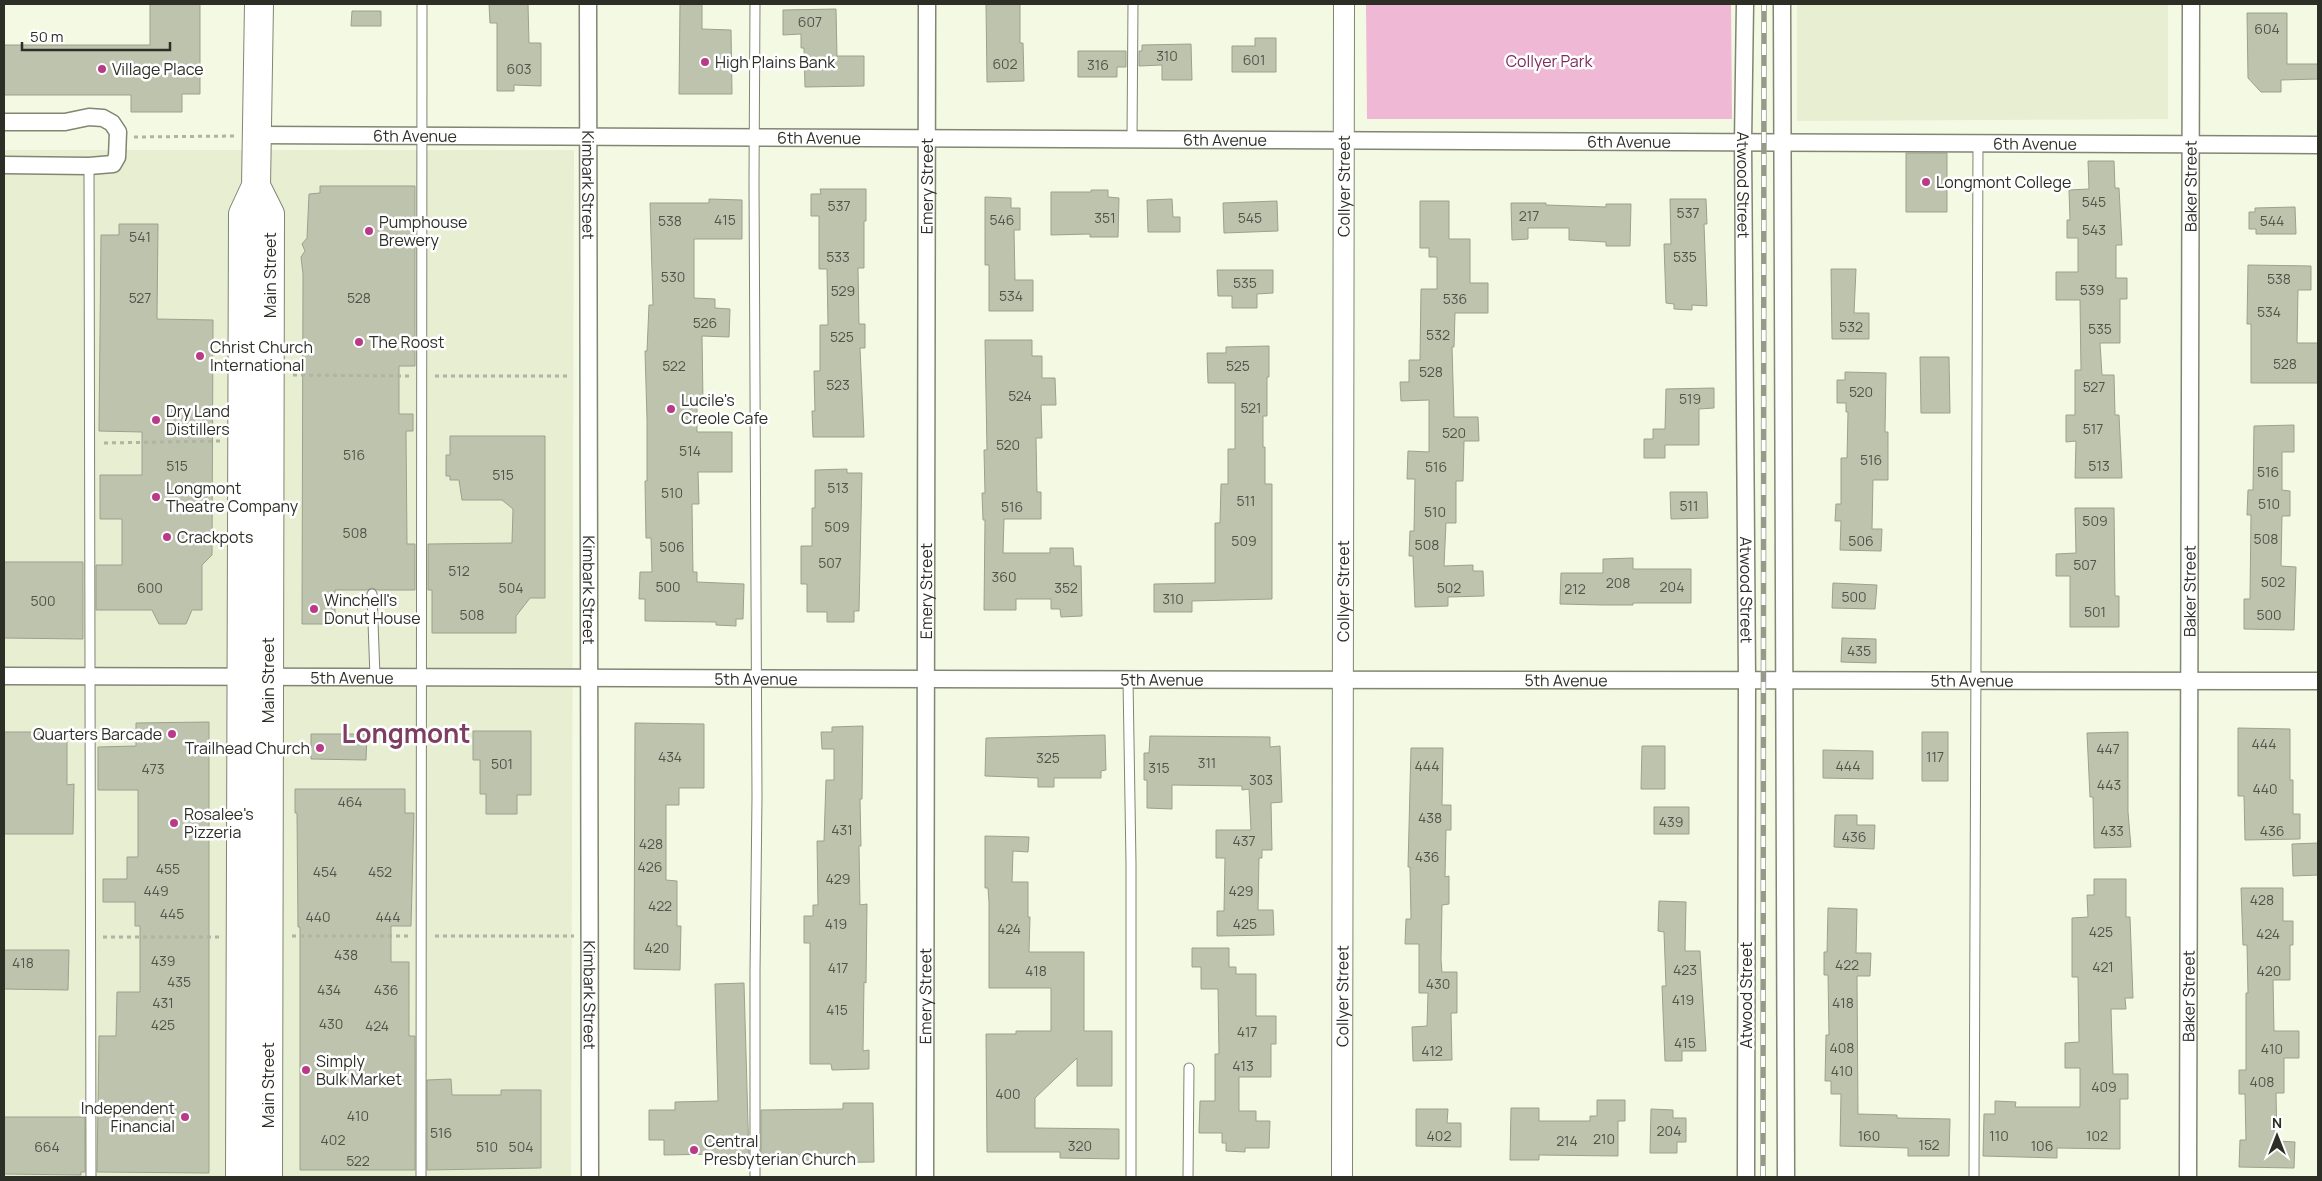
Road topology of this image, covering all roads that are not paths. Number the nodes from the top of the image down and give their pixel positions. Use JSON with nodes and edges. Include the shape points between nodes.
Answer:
{"nodes":[{"id":1,"x":259,"y":4,"type":"edge"},
{"id":2,"x":422,"y":4,"type":"edge"},
{"id":3,"x":588,"y":4,"type":"edge"},
{"id":4,"x":755,"y":4,"type":"edge"},
{"id":5,"x":926,"y":4,"type":"edge"},
{"id":6,"x":1133,"y":4,"type":"edge"},
{"id":7,"x":1344,"y":4,"type":"edge"},
{"id":8,"x":1745,"y":4,"type":"edge"},
{"id":9,"x":1782,"y":4,"type":"edge"},
{"id":10,"x":2191,"y":4,"type":"edge"},
{"id":11,"x":4,"y":122,"type":"edge"},
{"id":12,"x":257,"y":135,"type":"junction"},
{"id":13,"x":422,"y":136,"type":"junction"},
{"id":14,"x":588,"y":137,"type":"junction"},
{"id":15,"x":754,"y":138,"type":"junction"},
{"id":16,"x":926,"y":139,"type":"junction"},
{"id":17,"x":1132,"y":139,"type":"junction"},
{"id":18,"x":1343,"y":139,"type":"junction"},
{"id":19,"x":1743,"y":142,"type":"junction"},
{"id":20,"x":1783,"y":142,"type":"junction"},
{"id":21,"x":1978,"y":143,"type":"junction"},
{"id":22,"x":2191,"y":144,"type":"junction"},
{"id":23,"x":2318,"y":145,"type":"edge"},
{"id":24,"x":4,"y":165,"type":"edge"},
{"id":25,"x":89,"y":166,"type":"junction"},
{"id":26,"x":372,"y":594,"type":"dead end"},
{"id":27,"x":4,"y":676,"type":"edge"},
{"id":28,"x":90,"y":677,"type":"junction"},
{"id":29,"x":255,"y":677,"type":"junction"},
{"id":30,"x":375,"y":677,"type":"junction"},
{"id":31,"x":422,"y":677,"type":"junction"},
{"id":32,"x":925,"y":679,"type":"junction"},
{"id":33,"x":1341,"y":679,"type":"junction"},
{"id":34,"x":588,"y":680,"type":"junction"},
{"id":35,"x":756,"y":680,"type":"junction"},
{"id":36,"x":1128,"y":680,"type":"junction"},
{"id":37,"x":1747,"y":680,"type":"junction"},
{"id":38,"x":1785,"y":680,"type":"junction"},
{"id":39,"x":1977,"y":680,"type":"junction"},
{"id":40,"x":2189,"y":681,"type":"junction"},
{"id":41,"x":2318,"y":681,"type":"edge"},
{"id":42,"x":1189,"y":1068,"type":"dead end"},
{"id":43,"x":91,"y":1177,"type":"edge"},
{"id":44,"x":240,"y":1177,"type":"edge"},
{"id":45,"x":268,"y":1177,"type":"edge"},
{"id":46,"x":422,"y":1177,"type":"edge"},
{"id":47,"x":590,"y":1177,"type":"edge"},
{"id":48,"x":755,"y":1177,"type":"edge"},
{"id":49,"x":925,"y":1177,"type":"edge"},
{"id":50,"x":1131,"y":1177,"type":"edge"},
{"id":51,"x":1188,"y":1177,"type":"edge"},
{"id":52,"x":1342,"y":1177,"type":"edge"},
{"id":53,"x":1746,"y":1177,"type":"edge"},
{"id":54,"x":1786,"y":1177,"type":"edge"},
{"id":55,"x":1974,"y":1177,"type":"edge"},
{"id":56,"x":2188,"y":1177,"type":"edge"}],
"edges":[{"from":1,"to":12,"type":"highway","name":"Main Street"},
{"from":2,"to":13,"type":"lane"},
{"from":3,"to":14,"type":"street","name":"Kimbark Street"},
{"from":4,"to":15,"type":"lane"},
{"from":5,"to":16,"type":"street","name":"Emery Street"},
{"from":6,"to":17,"type":"lane"},
{"from":7,"to":18,"type":"street","name":"Collyer Street"},
{"from":8,"to":19,"type":"street","name":"Atwood Street"},
{"from":9,"to":20,"type":"street"},
{"from":10,"to":22,"type":"street","name":"Baker Street"},
{"from":11,"to":25,"type":"street","via":[[65,122],[89,117],[108,120],[118,132],[117,157],[113,164]]},
{"from":12,"to":13,"type":"street","name":"6th Avenue"},
{"from":12,"to":29,"type":"highway","name":"Main Street","via":[[256,186],[243,214]]},
{"from":13,"to":14,"type":"street","name":"6th Avenue"},
{"from":13,"to":31,"type":"lane"},
{"from":14,"to":15,"type":"street","name":"6th Avenue"},
{"from":14,"to":34,"type":"street","name":"Kimbark Street"},
{"from":15,"to":16,"type":"street","name":"6th Avenue"},
{"from":15,"to":35,"type":"lane"},
{"from":16,"to":17,"type":"street","name":"6th Avenue"},
{"from":16,"to":32,"type":"street","name":"Emery Street"},
{"from":17,"to":18,"type":"street","name":"6th Avenue"},
{"from":18,"to":19,"type":"street","name":"6th Avenue"},
{"from":18,"to":33,"type":"street","name":"Collyer Street"},
{"from":19,"to":20,"type":"street","name":"6th Avenue"},
{"from":19,"to":37,"type":"street","name":"Atwood Street"},
{"from":20,"to":21,"type":"street","name":"6th Avenue"},
{"from":20,"to":38,"type":"street"},
{"from":21,"to":22,"type":"street","name":"6th Avenue"},
{"from":21,"to":39,"type":"lane"},
{"from":22,"to":23,"type":"street","name":"6th Avenue"},
{"from":22,"to":40,"type":"street","name":"Baker Street"},
{"from":24,"to":25,"type":"street"},
{"from":25,"to":28,"type":"lane"},
{"from":26,"to":30,"type":"lane"},
{"from":27,"to":28,"type":"street","name":"5th Avenue"},
{"from":28,"to":29,"type":"street","name":"5th Avenue"},
{"from":28,"to":43,"type":"lane"},
{"from":29,"to":30,"type":"street","name":"5th Avenue"},
{"from":29,"to":44,"type":"highway","name":"Main Street"},
{"from":29,"to":45,"type":"highway","name":"Main Street"},
{"from":30,"to":31,"type":"street","name":"5th Avenue"},
{"from":31,"to":34,"type":"street","name":"5th Avenue"},
{"from":31,"to":46,"type":"lane"},
{"from":32,"to":35,"type":"street","name":"5th Avenue"},
{"from":32,"to":36,"type":"street","name":"5th Avenue"},
{"from":32,"to":49,"type":"street","name":"Emery Street"},
{"from":33,"to":36,"type":"street","name":"5th Avenue"},
{"from":33,"to":37,"type":"street","name":"5th Avenue"},
{"from":33,"to":52,"type":"street","name":"Collyer Street"},
{"from":34,"to":35,"type":"street","name":"5th Avenue"},
{"from":34,"to":47,"type":"street","name":"Kimbark Street"},
{"from":35,"to":48,"type":"lane"},
{"from":36,"to":50,"type":"lane"},
{"from":37,"to":38,"type":"street","name":"5th Avenue"},
{"from":37,"to":53,"type":"street","name":"Atwood Street"},
{"from":38,"to":39,"type":"street","name":"5th Avenue"},
{"from":38,"to":54,"type":"street"},
{"from":39,"to":40,"type":"street","name":"5th Avenue"},
{"from":39,"to":55,"type":"lane"},
{"from":40,"to":41,"type":"street","name":"5th Avenue"},
{"from":40,"to":56,"type":"street","name":"Baker Street"},
{"from":42,"to":51,"type":"lane"}]}
